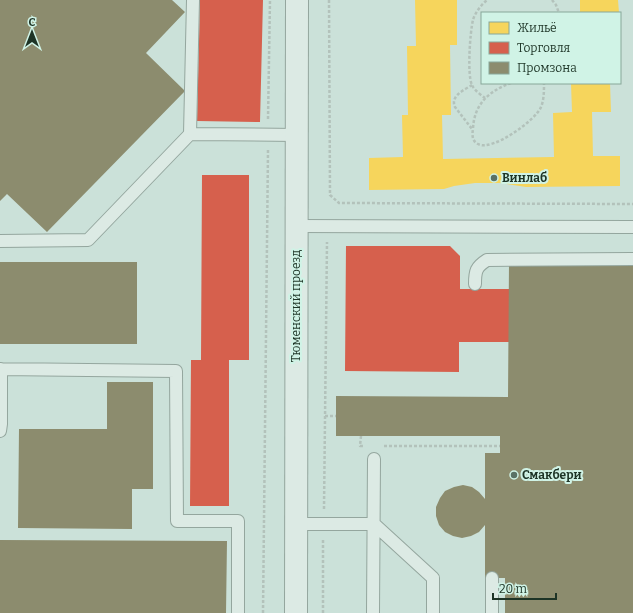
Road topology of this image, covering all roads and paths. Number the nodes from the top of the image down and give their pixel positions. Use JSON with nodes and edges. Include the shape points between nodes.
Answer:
{"nodes":[{"id":1,"x":193,"y":0,"type":"edge"},
{"id":2,"x":270,"y":0,"type":"edge"},
{"id":3,"x":297,"y":0,"type":"edge"},
{"id":4,"x":329,"y":0,"type":"edge"},
{"id":5,"x":487,"y":0,"type":"edge"},
{"id":6,"x":552,"y":0,"type":"edge"},
{"id":7,"x":559,"y":12,"type":"edge"},
{"id":8,"x":508,"y":84,"type":"edge"},
{"id":9,"x":544,"y":84,"type":"edge"},
{"id":10,"x":472,"y":85,"type":"junction"},
{"id":11,"x":484,"y":98,"type":"junction"},
{"id":12,"x":472,"y":129,"type":"junction"},
{"id":13,"x":190,"y":134,"type":"junction"},
{"id":14,"x":268,"y":135,"type":"junction"},
{"id":15,"x":297,"y":135,"type":"junction"},
{"id":16,"x":633,"y":204,"type":"edge"},
{"id":17,"x":297,"y":226,"type":"junction"},
{"id":18,"x":633,"y":227,"type":"edge"},
{"id":19,"x":327,"y":238,"type":"dead end"},
{"id":20,"x":0,"y":241,"type":"edge"},
{"id":21,"x":633,"y":259,"type":"edge"},
{"id":22,"x":475,"y":284,"type":"dead end"},
{"id":23,"x":0,"y":369,"type":"edge"},
{"id":24,"x":324,"y":416,"type":"junction"},
{"id":25,"x":336,"y":416,"type":"dead end"},
{"id":26,"x":0,"y":431,"type":"edge"},
{"id":27,"x":361,"y":436,"type":"dead end"},
{"id":28,"x":367,"y":446,"type":"dead end"},
{"id":29,"x":382,"y":446,"type":"dead end"},
{"id":30,"x":500,"y":446,"type":"dead end"},
{"id":31,"x":374,"y":459,"type":"dead end"},
{"id":32,"x":296,"y":524,"type":"junction"},
{"id":33,"x":324,"y":524,"type":"junction"},
{"id":34,"x":374,"y":524,"type":"junction"},
{"id":35,"x":492,"y":578,"type":"dead end"},
{"id":36,"x":238,"y":613,"type":"edge"},
{"id":37,"x":263,"y":613,"type":"edge"},
{"id":38,"x":296,"y":613,"type":"edge"},
{"id":39,"x":323,"y":613,"type":"edge"},
{"id":40,"x":373,"y":613,"type":"edge"},
{"id":41,"x":433,"y":613,"type":"edge"},
{"id":42,"x":492,"y":613,"type":"edge"}],
"edges":[{"from":1,"to":13,"type":"lane"},
{"from":2,"to":14,"type":"path"},
{"from":3,"to":15,"type":"street","name":"Тюменский проезд"},
{"from":4,"to":16,"type":"path","via":[[330,195],[339,203]]},
{"from":5,"to":10,"type":"path","via":[[474,19],[470,44]]},
{"from":6,"to":7,"type":"path"},
{"from":8,"to":11,"type":"path"},
{"from":9,"to":12,"type":"path","via":[[541,108],[513,134],[485,146],[476,143],[472,137]]},
{"from":10,"to":11,"type":"path"},
{"from":10,"to":12,"type":"path","via":[[456,95],[453,103]]},
{"from":11,"to":12,"type":"path","via":[[479,105]]},
{"from":13,"to":14,"type":"lane"},
{"from":13,"to":20,"type":"lane","via":[[88,240]]},
{"from":14,"to":15,"type":"lane"},
{"from":14,"to":37,"type":"path"},
{"from":15,"to":17,"type":"street","name":"Тюменский проезд"},
{"from":17,"to":18,"type":"lane"},
{"from":17,"to":32,"type":"street","name":"Тюменский проезд"},
{"from":19,"to":24,"type":"path"},
{"from":21,"to":22,"type":"lane","via":[[487,260],[475,272]]},
{"from":23,"to":26,"type":"lane"},
{"from":23,"to":36,"type":"lane","via":[[176,371],[177,521],[238,521]]},
{"from":24,"to":25,"type":"path"},
{"from":24,"to":33,"type":"path"},
{"from":27,"to":28,"type":"path","via":[[360,446]]},
{"from":29,"to":30,"type":"path"},
{"from":31,"to":34,"type":"lane"},
{"from":32,"to":33,"type":"lane"},
{"from":32,"to":38,"type":"street","name":"Тюменский проезд"},
{"from":33,"to":34,"type":"lane"},
{"from":33,"to":39,"type":"path"},
{"from":34,"to":40,"type":"lane"},
{"from":34,"to":41,"type":"lane","via":[[433,578]]},
{"from":35,"to":42,"type":"lane"}]}
